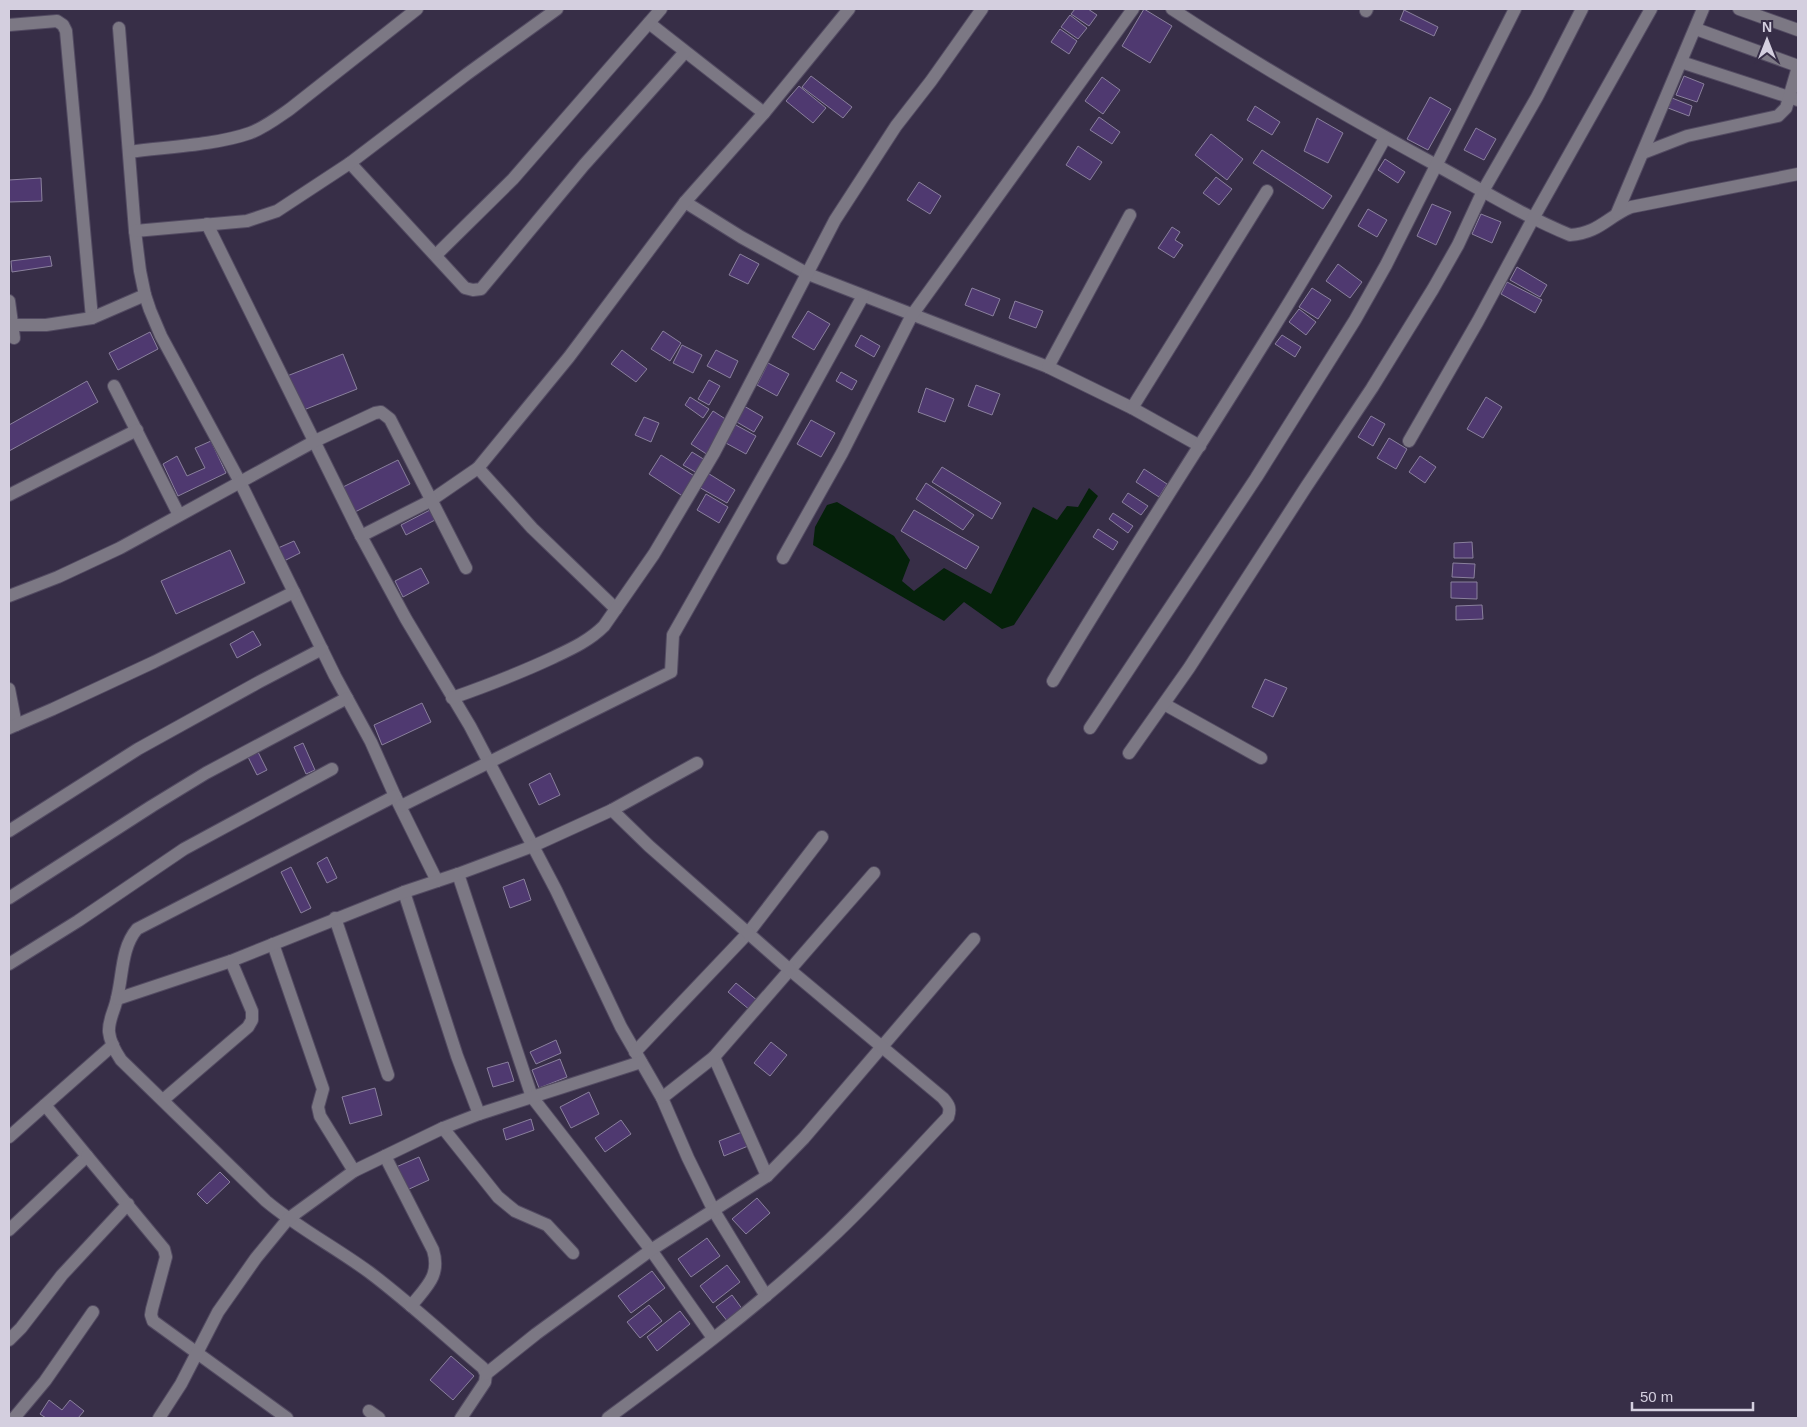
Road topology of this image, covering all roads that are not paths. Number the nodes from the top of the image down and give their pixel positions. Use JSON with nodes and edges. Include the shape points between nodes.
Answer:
{"nodes":[{"id":1,"x":416,"y":9,"type":"edge"},
{"id":2,"x":557,"y":9,"type":"edge"},
{"id":3,"x":662,"y":9,"type":"edge"},
{"id":4,"x":849,"y":9,"type":"edge"},
{"id":5,"x":982,"y":9,"type":"edge"},
{"id":6,"x":1133,"y":9,"type":"edge"},
{"id":7,"x":1172,"y":9,"type":"edge"},
{"id":8,"x":1515,"y":9,"type":"edge"},
{"id":9,"x":1582,"y":9,"type":"edge"},
{"id":10,"x":1651,"y":9,"type":"edge"},
{"id":11,"x":1703,"y":9,"type":"edge"},
{"id":12,"x":1739,"y":9,"type":"edge"},
{"id":13,"x":649,"y":23,"type":"junction"},
{"id":14,"x":9,"y":25,"type":"edge"},
{"id":15,"x":119,"y":28,"type":"dead end"},
{"id":16,"x":1696,"y":29,"type":"junction"},
{"id":17,"x":1798,"y":30,"type":"edge"},
{"id":18,"x":686,"y":52,"type":"junction"},
{"id":19,"x":1681,"y":62,"type":"junction"},
{"id":20,"x":1798,"y":67,"type":"edge"},
{"id":21,"x":1794,"y":98,"type":"edge"},
{"id":22,"x":764,"y":113,"type":"junction"},
{"id":23,"x":1386,"y":138,"type":"junction"},
{"id":24,"x":129,"y":152,"type":"junction"},
{"id":25,"x":1643,"y":153,"type":"junction"},
{"id":26,"x":350,"y":164,"type":"junction"},
{"id":27,"x":1437,"y":165,"type":"junction"},
{"id":28,"x":1798,"y":174,"type":"edge"},
{"id":29,"x":1266,"y":191,"type":"dead end"},
{"id":30,"x":1483,"y":191,"type":"junction"},
{"id":31,"x":684,"y":202,"type":"junction"},
{"id":32,"x":1617,"y":213,"type":"junction"},
{"id":33,"x":1130,"y":215,"type":"dead end"},
{"id":34,"x":1534,"y":217,"type":"junction"},
{"id":35,"x":207,"y":224,"type":"junction"},
{"id":36,"x":135,"y":231,"type":"junction"},
{"id":37,"x":436,"y":255,"type":"junction"},
{"id":38,"x":808,"y":274,"type":"junction"},
{"id":39,"x":145,"y":295,"type":"junction"},
{"id":40,"x":863,"y":296,"type":"junction"},
{"id":41,"x":9,"y":301,"type":"edge"},
{"id":42,"x":912,"y":315,"type":"junction"},
{"id":43,"x":92,"y":318,"type":"junction"},
{"id":44,"x":12,"y":325,"type":"junction"},
{"id":45,"x":14,"y":338,"type":"dead end"},
{"id":46,"x":1048,"y":367,"type":"junction"},
{"id":47,"x":114,"y":386,"type":"dead end"},
{"id":48,"x":1132,"y":408,"type":"junction"},
{"id":49,"x":137,"y":430,"type":"junction"},
{"id":50,"x":315,"y":440,"type":"junction"},
{"id":51,"x":1409,"y":441,"type":"dead end"},
{"id":52,"x":1200,"y":446,"type":"junction"},
{"id":53,"x":478,"y":468,"type":"junction"},
{"id":54,"x":240,"y":482,"type":"junction"},
{"id":55,"x":9,"y":495,"type":"edge"},
{"id":56,"x":430,"y":501,"type":"junction"},
{"id":57,"x":179,"y":515,"type":"junction"},
{"id":58,"x":362,"y":536,"type":"junction"},
{"id":59,"x":783,"y":558,"type":"dead end"},
{"id":60,"x":466,"y":568,"type":"dead end"},
{"id":61,"x":294,"y":592,"type":"junction"},
{"id":62,"x":9,"y":596,"type":"edge"},
{"id":63,"x":616,"y":610,"type":"junction"},
{"id":64,"x":322,"y":649,"type":"junction"},
{"id":65,"x":1053,"y":681,"type":"dead end"},
{"id":66,"x":9,"y":690,"type":"edge"},
{"id":67,"x":347,"y":698,"type":"junction"},
{"id":68,"x":452,"y":698,"type":"junction"},
{"id":69,"x":1164,"y":704,"type":"junction"},
{"id":70,"x":12,"y":726,"type":"edge"},
{"id":71,"x":1090,"y":728,"type":"dead end"},
{"id":72,"x":1129,"y":753,"type":"dead end"},
{"id":73,"x":1261,"y":758,"type":"dead end"},
{"id":74,"x":489,"y":763,"type":"junction"},
{"id":75,"x":697,"y":764,"type":"dead end"},
{"id":76,"x":332,"y":769,"type":"dead end"},
{"id":77,"x":398,"y":801,"type":"junction"},
{"id":78,"x":612,"y":810,"type":"junction"},
{"id":79,"x":9,"y":831,"type":"edge"},
{"id":80,"x":822,"y":837,"type":"dead end"},
{"id":81,"x":533,"y":846,"type":"junction"},
{"id":82,"x":874,"y":873,"type":"dead end"},
{"id":83,"x":458,"y":874,"type":"junction"},
{"id":84,"x":437,"y":881,"type":"junction"},
{"id":85,"x":404,"y":892,"type":"junction"},
{"id":86,"x":9,"y":898,"type":"edge"},
{"id":87,"x":335,"y":918,"type":"junction"},
{"id":88,"x":748,"y":932,"type":"junction"},
{"id":89,"x":974,"y":939,"type":"dead end"},
{"id":90,"x":273,"y":944,"type":"junction"},
{"id":91,"x":231,"y":961,"type":"junction"},
{"id":92,"x":9,"y":964,"type":"edge"},
{"id":93,"x":790,"y":970,"type":"junction"},
{"id":94,"x":117,"y":999,"type":"junction"},
{"id":95,"x":112,"y":1045,"type":"junction"},
{"id":96,"x":882,"y":1045,"type":"junction"},
{"id":97,"x":638,"y":1057,"type":"junction"},
{"id":98,"x":714,"y":1057,"type":"junction"},
{"id":99,"x":388,"y":1075,"type":"dead end"},
{"id":100,"x":532,"y":1097,"type":"junction"},
{"id":101,"x":662,"y":1098,"type":"junction"},
{"id":102,"x":163,"y":1100,"type":"junction"},
{"id":103,"x":45,"y":1104,"type":"junction"},
{"id":104,"x":479,"y":1114,"type":"junction"},
{"id":105,"x":443,"y":1128,"type":"junction"},
{"id":106,"x":9,"y":1136,"type":"edge"},
{"id":107,"x":86,"y":1156,"type":"junction"},
{"id":108,"x":385,"y":1156,"type":"junction"},
{"id":109,"x":354,"y":1171,"type":"junction"},
{"id":110,"x":767,"y":1176,"type":"junction"},
{"id":111,"x":128,"y":1204,"type":"junction"},
{"id":112,"x":714,"y":1211,"type":"junction"},
{"id":113,"x":288,"y":1219,"type":"junction"},
{"id":114,"x":9,"y":1230,"type":"edge"},
{"id":115,"x":651,"y":1250,"type":"junction"},
{"id":116,"x":573,"y":1253,"type":"dead end"},
{"id":117,"x":766,"y":1296,"type":"junction"},
{"id":118,"x":411,"y":1306,"type":"junction"},
{"id":119,"x":93,"y":1312,"type":"dead end"},
{"id":120,"x":713,"y":1338,"type":"junction"},
{"id":121,"x":9,"y":1340,"type":"edge"},
{"id":122,"x":196,"y":1353,"type":"junction"},
{"id":123,"x":486,"y":1374,"type":"junction"},
{"id":124,"x":14,"y":1418,"type":"edge"},
{"id":125,"x":159,"y":1418,"type":"edge"},
{"id":126,"x":287,"y":1418,"type":"edge"},
{"id":127,"x":461,"y":1418,"type":"edge"},
{"id":128,"x":608,"y":1418,"type":"edge"}],
"edges":[{"from":1,"to":24,"type":"street","via":[[290,109],[251,133],[223,140]]},
{"from":2,"to":26,"type":"street"},
{"from":3,"to":13,"type":"street"},
{"from":4,"to":22,"type":"street"},
{"from":5,"to":38,"type":"street","via":[[891,134],[835,220]]},
{"from":6,"to":42,"type":"street"},
{"from":7,"to":23,"type":"street","via":[[1233,49]]},
{"from":8,"to":27,"type":"street"},
{"from":9,"to":30,"type":"street"},
{"from":10,"to":34,"type":"street"},
{"from":11,"to":16,"type":"street"},
{"from":12,"to":17,"type":"street"},
{"from":13,"to":18,"type":"street"},
{"from":13,"to":37,"type":"street","via":[[514,179]]},
{"from":14,"to":43,"type":"street","via":[[57,21],[66,31]]},
{"from":15,"to":24,"type":"street"},
{"from":16,"to":19,"type":"street"},
{"from":16,"to":20,"type":"street"},
{"from":18,"to":22,"type":"street"},
{"from":18,"to":37,"type":"street","via":[[584,165],[481,289],[465,288]]},
{"from":19,"to":21,"type":"street"},
{"from":19,"to":25,"type":"street"},
{"from":20,"to":21,"type":"street"},
{"from":21,"to":25,"type":"street","via":[[1778,116],[1687,136]]},
{"from":22,"to":31,"type":"street"},
{"from":23,"to":27,"type":"street"},
{"from":23,"to":52,"type":"street","via":[[1318,257]]},
{"from":24,"to":36,"type":"street"},
{"from":25,"to":32,"type":"street"},
{"from":26,"to":35,"type":"street","via":[[276,211],[246,221]]},
{"from":26,"to":37,"type":"street"},
{"from":27,"to":30,"type":"street"},
{"from":27,"to":71,"type":"street","via":[[1355,320],[1246,493]]},
{"from":28,"to":32,"type":"street","via":[[1631,207]]},
{"from":29,"to":48,"type":"street"},
{"from":30,"to":34,"type":"street"},
{"from":30,"to":69,"type":"street","via":[[1447,266],[1408,330]]},
{"from":31,"to":38,"type":"street"},
{"from":31,"to":53,"type":"street","via":[[569,357]]},
{"from":32,"to":34,"type":"street","via":[[1595,230],[1570,235]]},
{"from":33,"to":46,"type":"street"},
{"from":34,"to":51,"type":"street"},
{"from":35,"to":36,"type":"street"},
{"from":35,"to":50,"type":"street"},
{"from":36,"to":39,"type":"street"},
{"from":38,"to":40,"type":"street"},
{"from":38,"to":63,"type":"street","via":[[714,453],[654,554]]},
{"from":39,"to":43,"type":"street"},
{"from":39,"to":54,"type":"street","via":[[161,336]]},
{"from":40,"to":42,"type":"street"},
{"from":40,"to":74,"type":"street","via":[[673,635],[671,672]]},
{"from":41,"to":44,"type":"street"},
{"from":42,"to":46,"type":"street"},
{"from":42,"to":59,"type":"street","via":[[842,453]]},
{"from":43,"to":44,"type":"street","via":[[46,325]]},
{"from":44,"to":45,"type":"street"},
{"from":46,"to":48,"type":"street"},
{"from":47,"to":49,"type":"street"},
{"from":48,"to":52,"type":"street"},
{"from":49,"to":55,"type":"street"},
{"from":49,"to":57,"type":"street"},
{"from":50,"to":54,"type":"street"},
{"from":50,"to":56,"type":"street","via":[[381,412],[390,419]]},
{"from":50,"to":58,"type":"street"},
{"from":52,"to":65,"type":"street"},
{"from":53,"to":56,"type":"street"},
{"from":53,"to":63,"type":"street","via":[[532,528]]},
{"from":54,"to":57,"type":"street"},
{"from":54,"to":61,"type":"street"},
{"from":56,"to":58,"type":"street"},
{"from":56,"to":60,"type":"street"},
{"from":57,"to":62,"type":"street","via":[[120,548]]},
{"from":58,"to":68,"type":"street"},
{"from":61,"to":64,"type":"street"},
{"from":61,"to":70,"type":"street","via":[[154,662]]},
{"from":63,"to":68,"type":"street","via":[[594,636],[577,646],[527,670]]},
{"from":64,"to":67,"type":"street"},
{"from":64,"to":79,"type":"street","via":[[138,749]]},
{"from":66,"to":70,"type":"street"},
{"from":67,"to":77,"type":"street"},
{"from":67,"to":86,"type":"street","via":[[206,773]]},
{"from":68,"to":74,"type":"street"},
{"from":69,"to":72,"type":"street"},
{"from":69,"to":73,"type":"street"},
{"from":74,"to":77,"type":"street"},
{"from":74,"to":81,"type":"street"},
{"from":75,"to":78,"type":"street"},
{"from":76,"to":92,"type":"street","via":[[184,849]]},
{"from":77,"to":84,"type":"street"},
{"from":77,"to":94,"type":"street","via":[[137,929],[125,950]]},
{"from":78,"to":81,"type":"street"},
{"from":78,"to":88,"type":"street"},
{"from":80,"to":88,"type":"street"},
{"from":81,"to":83,"type":"street"},
{"from":81,"to":97,"type":"street"},
{"from":82,"to":93,"type":"street"},
{"from":83,"to":84,"type":"street"},
{"from":83,"to":100,"type":"street"},
{"from":84,"to":85,"type":"street"},
{"from":85,"to":87,"type":"street"},
{"from":85,"to":104,"type":"street"},
{"from":87,"to":90,"type":"street"},
{"from":87,"to":99,"type":"street"},
{"from":88,"to":93,"type":"street"},
{"from":88,"to":97,"type":"street"},
{"from":89,"to":96,"type":"street"},
{"from":90,"to":91,"type":"street"},
{"from":90,"to":109,"type":"street","via":[[322,1089],[318,1107],[320,1116]]},
{"from":91,"to":94,"type":"street"},
{"from":91,"to":102,"type":"street","via":[[252,1011],[252,1020],[248,1027]]},
{"from":93,"to":96,"type":"street"},
{"from":93,"to":98,"type":"street"},
{"from":94,"to":95,"type":"street","via":[[110,1025]]},
{"from":95,"to":102,"type":"street","via":[[122,1060]]},
{"from":95,"to":103,"type":"street"},
{"from":96,"to":110,"type":"street","via":[[804,1138]]},
{"from":96,"to":117,"type":"street","via":[[949,1104],[948,1117],[830,1239]]},
{"from":97,"to":100,"type":"street"},
{"from":97,"to":101,"type":"street"},
{"from":98,"to":101,"type":"street"},
{"from":98,"to":110,"type":"street"},
{"from":100,"to":104,"type":"street"},
{"from":100,"to":115,"type":"street"},
{"from":101,"to":112,"type":"street"},
{"from":102,"to":113,"type":"street"},
{"from":103,"to":106,"type":"street"},
{"from":103,"to":107,"type":"street"},
{"from":104,"to":105,"type":"street"},
{"from":105,"to":108,"type":"street"},
{"from":105,"to":116,"type":"street","via":[[498,1197],[515,1211],[547,1225]]},
{"from":107,"to":111,"type":"street"},
{"from":107,"to":114,"type":"street"},
{"from":108,"to":109,"type":"street"},
{"from":108,"to":118,"type":"street","via":[[434,1250],[436,1260],[432,1280]]},
{"from":109,"to":113,"type":"street"},
{"from":110,"to":112,"type":"street"},
{"from":111,"to":121,"type":"street","via":[[62,1275]]},
{"from":111,"to":122,"type":"street","via":[[160,1242],[166,1257],[152,1309],[153,1321]]},
{"from":112,"to":115,"type":"street"},
{"from":112,"to":117,"type":"street"},
{"from":113,"to":118,"type":"street","via":[[368,1272]]},
{"from":113,"to":122,"type":"street","via":[[233,1290]]},
{"from":115,"to":120,"type":"street"},
{"from":115,"to":123,"type":"street"},
{"from":117,"to":120,"type":"street"},
{"from":118,"to":123,"type":"street"},
{"from":119,"to":124,"type":"street"},
{"from":120,"to":128,"type":"street"},
{"from":122,"to":125,"type":"street"},
{"from":122,"to":126,"type":"street"},
{"from":123,"to":127,"type":"street","via":[[485,1382]]}]}
